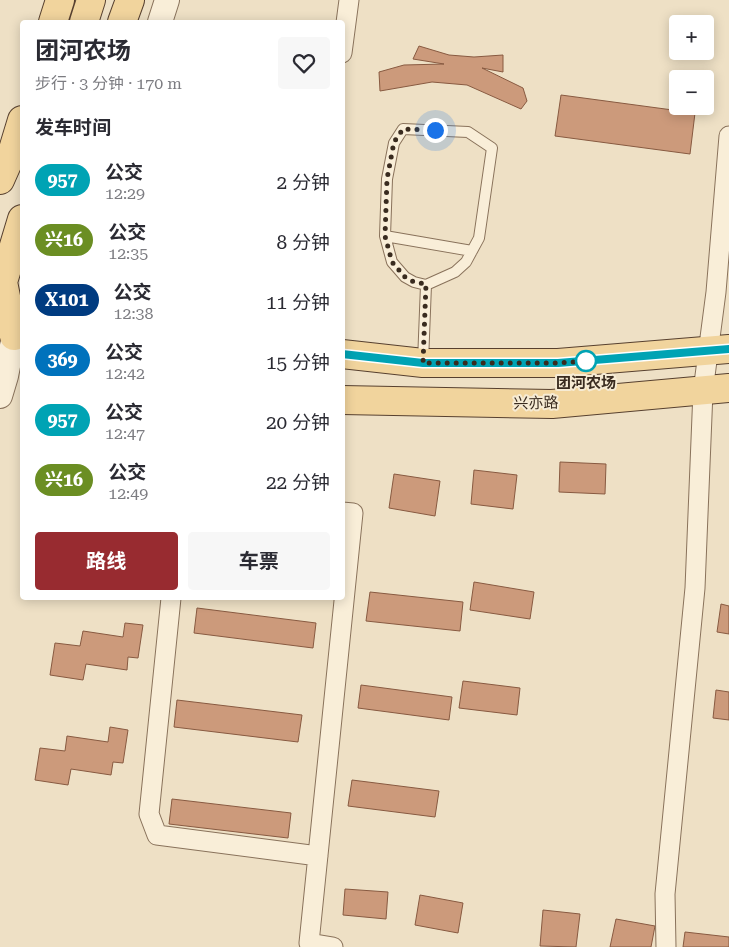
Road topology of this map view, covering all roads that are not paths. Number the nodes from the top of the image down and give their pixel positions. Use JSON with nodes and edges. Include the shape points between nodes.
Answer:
{"nodes":[{"id":1,"x":60,"y":0,"type":"edge"},
{"id":2,"x":91,"y":0,"type":"edge"},
{"id":3,"x":130,"y":0,"type":"edge"},
{"id":4,"x":167,"y":0,"type":"edge"},
{"id":5,"x":350,"y":0,"type":"edge"},
{"id":6,"x":54,"y":20,"type":"edge"},
{"id":7,"x":85,"y":20,"type":"edge"},
{"id":8,"x":123,"y":20,"type":"edge"},
{"id":9,"x":161,"y":20,"type":"edge"},
{"id":10,"x":345,"y":33,"type":"edge"},
{"id":11,"x":20,"y":127,"type":"edge"},
{"id":12,"x":729,"y":136,"type":"edge"},
{"id":13,"x":0,"y":180,"type":"edge"},
{"id":14,"x":20,"y":228,"type":"edge"},
{"id":15,"x":385,"y":236,"type":"junction"},
{"id":16,"x":472,"y":251,"type":"junction"},
{"id":17,"x":8,"y":284,"type":"edge"},
{"id":18,"x":426,"y":284,"type":"junction"},
{"id":19,"x":15,"y":331,"type":"edge"},
{"id":20,"x":719,"y":350,"type":"edge"},
{"id":21,"x":345,"y":354,"type":"edge"},
{"id":22,"x":423,"y":363,"type":"junction"},
{"id":23,"x":716,"y":390,"type":"edge"},
{"id":24,"x":0,"y":396,"type":"edge"},
{"id":25,"x":345,"y":400,"type":"edge"},
{"id":26,"x":345,"y":512,"type":"edge"},
{"id":27,"x":345,"y":591,"type":"edge"},
{"id":28,"x":170,"y":600,"type":"edge"},
{"id":29,"x":344,"y":600,"type":"edge"},
{"id":30,"x":318,"y":856,"type":"junction"},
{"id":31,"x":334,"y":947,"type":"edge"},
{"id":32,"x":666,"y":947,"type":"edge"}],
"edges":[{"from":1,"to":6,"type":"main road"},
{"from":2,"to":7,"type":"main road"},
{"from":3,"to":8,"type":"main road"},
{"from":4,"to":9,"type":"street"},
{"from":5,"to":10,"type":"street"},
{"from":11,"to":13,"type":"main road"},
{"from":12,"to":20,"type":"street","via":[[716,292]]},
{"from":14,"to":17,"type":"main road"},
{"from":15,"to":16,"type":"lane"},
{"from":15,"to":16,"type":"lane","via":[[387,179],[394,142],[403,129],[468,132],[492,148],[479,238]]},
{"from":15,"to":18,"type":"lane","via":[[392,262],[405,277]]},
{"from":16,"to":18,"type":"lane","via":[[455,272]]},
{"from":17,"to":19,"type":"main road"},
{"from":18,"to":22,"type":"lane"},
{"from":19,"to":24,"type":"street"},
{"from":20,"to":22,"type":"main road","via":[[558,363]]},
{"from":20,"to":23,"type":"street"},
{"from":21,"to":22,"type":"main road"},
{"from":23,"to":25,"type":"main road","name":"兴亦路","via":[[552,404]]},
{"from":23,"to":32,"type":"street","via":[[665,894]]},
{"from":26,"to":27,"type":"street","via":[[353,513]]},
{"from":28,"to":30,"type":"street","via":[[149,814],[157,836]]},
{"from":29,"to":30,"type":"street"},
{"from":30,"to":31,"type":"street","via":[[309,943]]}]}
